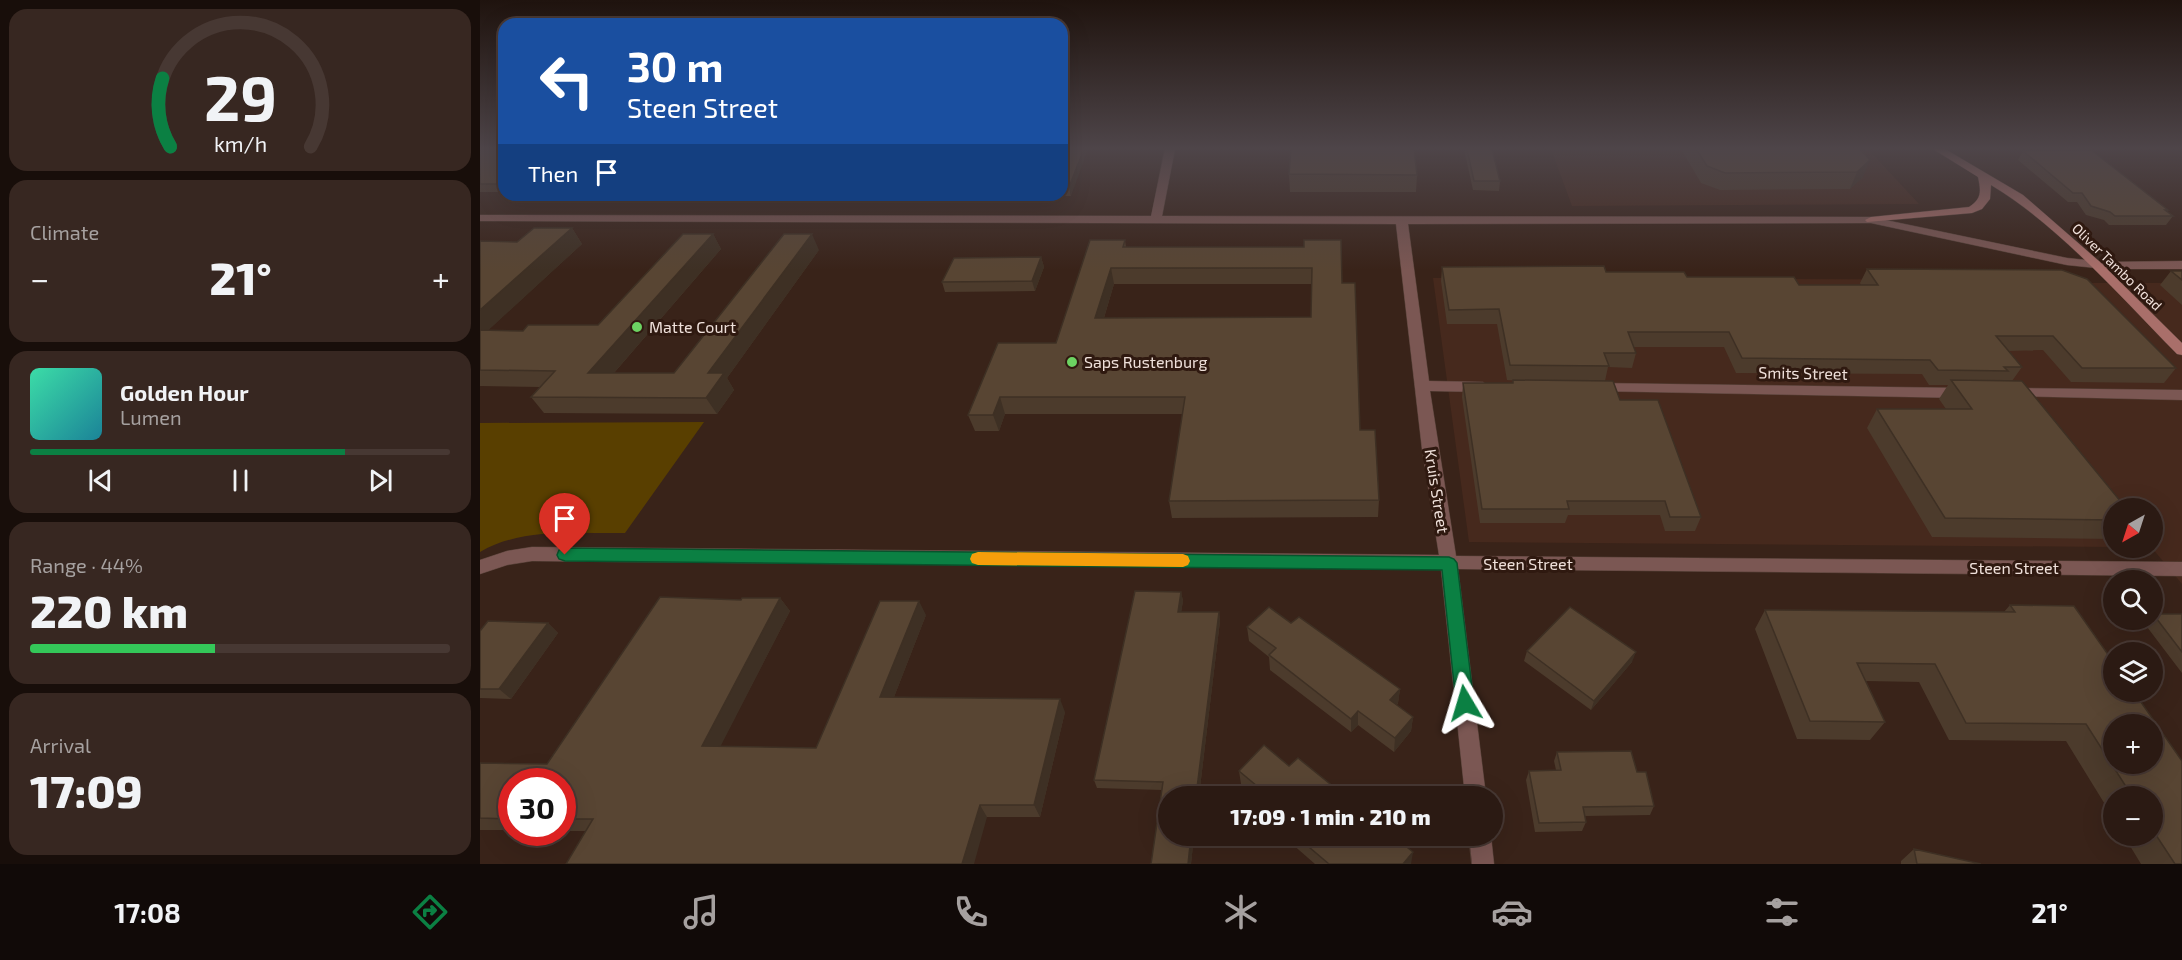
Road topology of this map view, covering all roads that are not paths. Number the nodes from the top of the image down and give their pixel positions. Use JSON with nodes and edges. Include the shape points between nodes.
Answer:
{"nodes":[{"id":1,"x":1162,"y":189,"type":"edge"},
{"id":2,"x":1986,"y":189,"type":"edge"},
{"id":3,"x":2007,"y":189,"type":"edge"},
{"id":4,"x":480,"y":218,"type":"edge"},
{"id":5,"x":1156,"y":218,"type":"junction"},
{"id":6,"x":1871,"y":220,"type":"junction"},
{"id":7,"x":1402,"y":222,"type":"junction"},
{"id":8,"x":2096,"y":265,"type":"junction"},
{"id":9,"x":2182,"y":265,"type":"edge"},
{"id":10,"x":2182,"y":351,"type":"edge"},
{"id":11,"x":1423,"y":386,"type":"junction"},
{"id":12,"x":1495,"y":387,"type":"edge"},
{"id":13,"x":1579,"y":388,"type":"edge"},
{"id":14,"x":1975,"y":393,"type":"edge"},
{"id":15,"x":1999,"y":393,"type":"edge"},
{"id":16,"x":2182,"y":395,"type":"edge"},
{"id":17,"x":1449,"y":563,"type":"junction"},
{"id":18,"x":480,"y":567,"type":"edge"},
{"id":19,"x":2182,"y":569,"type":"edge"},
{"id":20,"x":1474,"y":786,"type":"edge"},
{"id":21,"x":1481,"y":846,"type":"edge"},
{"id":22,"x":1483,"y":864,"type":"edge"}],
"edges":[{"from":1,"to":5,"type":"street"},
{"from":2,"to":6,"type":"main road","via":[[1983,204],[1972,210]]},
{"from":3,"to":8,"type":"main road","name":"Oliver Tambo Road"},
{"from":4,"to":5,"type":"street"},
{"from":5,"to":7,"type":"street"},
{"from":6,"to":7,"type":"street"},
{"from":6,"to":8,"type":"street"},
{"from":7,"to":11,"type":"street","name":"Kruis Street"},
{"from":8,"to":9,"type":"street"},
{"from":8,"to":10,"type":"main road","name":"Oliver Tambo Road"},
{"from":11,"to":12,"type":"street"},
{"from":11,"to":17,"type":"street","name":"Kruis Street"},
{"from":13,"to":14,"type":"street","name":"Smits Street"},
{"from":15,"to":16,"type":"street"},
{"from":17,"to":18,"type":"street","name":"Steen Street","via":[[532,554]]},
{"from":17,"to":19,"type":"street","name":"Steen Street"},
{"from":17,"to":20,"type":"street","name":"Kruis Street"},
{"from":21,"to":22,"type":"street"}]}
